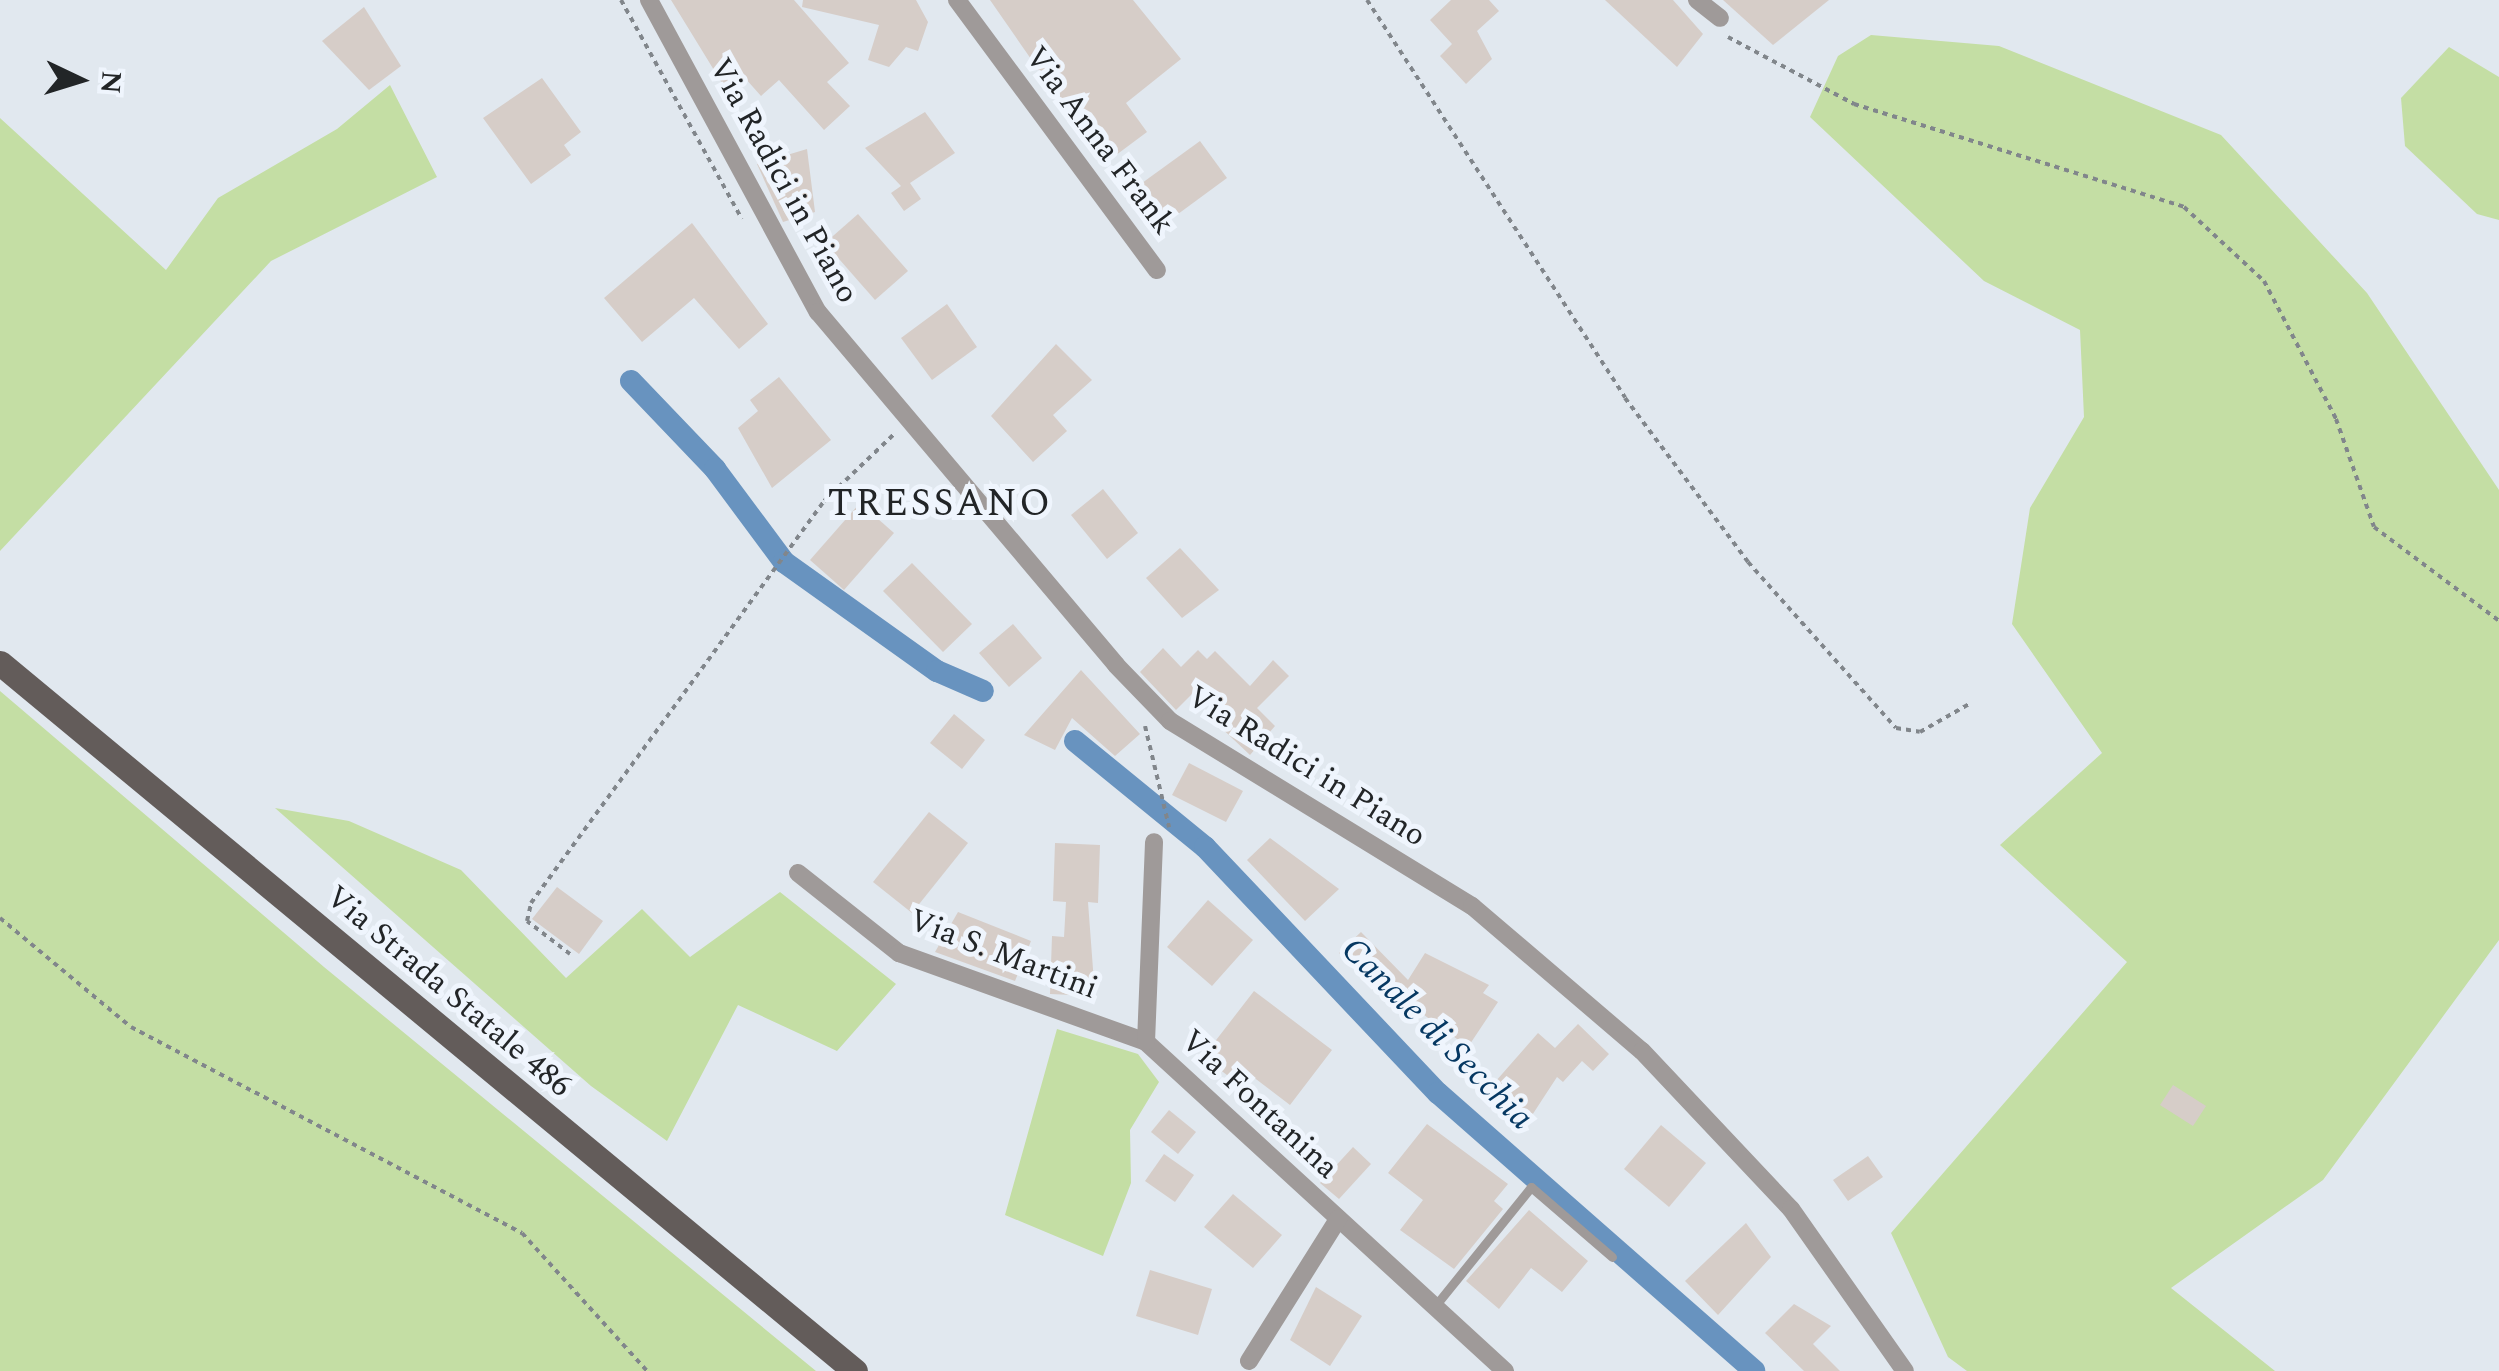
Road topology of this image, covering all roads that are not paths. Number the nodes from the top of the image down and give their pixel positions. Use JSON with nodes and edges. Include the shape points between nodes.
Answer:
{"nodes":[{"id":1,"x":650,"y":0,"type":"edge"},
{"id":2,"x":957,"y":0,"type":"edge"},
{"id":3,"x":1697,"y":0,"type":"edge"},
{"id":4,"x":1720,"y":18,"type":"road end"},
{"id":5,"x":1157,"y":270,"type":"dead end"},
{"id":6,"x":0,"y":662,"type":"edge"},
{"id":7,"x":1161,"y":845,"type":"road end"},
{"id":8,"x":798,"y":872,"type":"dead end"},
{"id":9,"x":1146,"y":1042,"type":"junction"},
{"id":10,"x":1338,"y":1219,"type":"junction"},
{"id":11,"x":1612,"y":1257,"type":"dead end"},
{"id":12,"x":1435,"y":1306,"type":"junction"},
{"id":13,"x":1249,"y":1362,"type":"dead end"},
{"id":14,"x":855,"y":1371,"type":"edge"},
{"id":15,"x":1506,"y":1371,"type":"edge"},
{"id":16,"x":1905,"y":1371,"type":"edge"}],
"edges":[{"from":1,"to":16,"type":"street","name":"Via Radici in Piano","via":[[818,312],[1170,721],[1472,906],[1642,1051],[1791,1208]]},
{"from":2,"to":5,"type":"street","name":"Via Anna Frank"},
{"from":3,"to":4,"type":"street"},
{"from":6,"to":14,"type":"main road","name":"Via Strada Statale 486"},
{"from":7,"to":9,"type":"street","name":"Via Fontanina"},
{"from":8,"to":9,"type":"street","name":"Via S. Martini","via":[[900,953]]},
{"from":9,"to":10,"type":"street","name":"Via Fontanina"},
{"from":10,"to":12,"type":"street","name":"Via Fontanina"},
{"from":10,"to":13,"type":"street"},
{"from":11,"to":12,"type":"lane","via":[[1531,1187]]},
{"from":12,"to":15,"type":"street","name":"Via Fontanina"}]}
